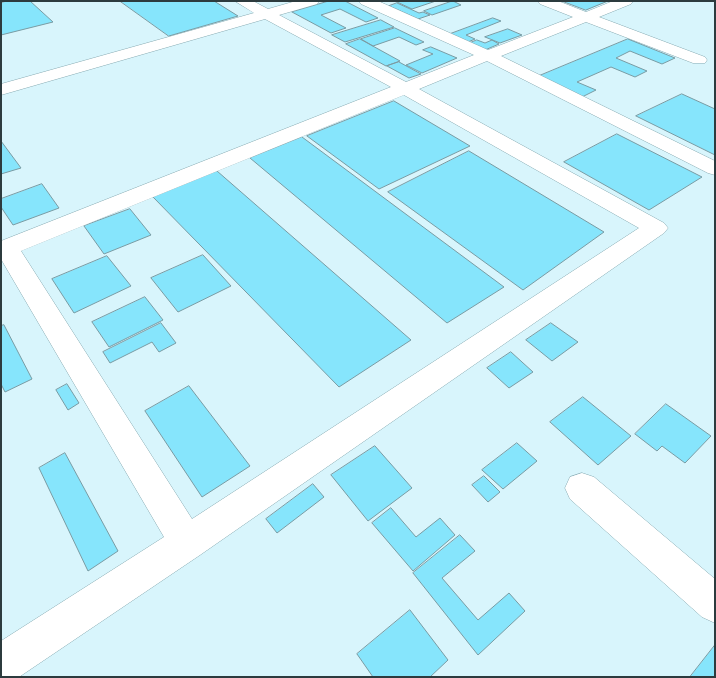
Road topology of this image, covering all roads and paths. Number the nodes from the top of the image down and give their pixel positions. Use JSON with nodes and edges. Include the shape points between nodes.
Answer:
{"nodes":[{"id":1,"x":242,"y":1,"type":"edge"},
{"id":2,"x":312,"y":1,"type":"edge"},
{"id":3,"x":366,"y":1,"type":"edge"},
{"id":4,"x":545,"y":1,"type":"edge"},
{"id":5,"x":626,"y":1,"type":"edge"},
{"id":6,"x":265,"y":14,"type":"junction"},
{"id":7,"x":587,"y":18,"type":"junction"},
{"id":8,"x":487,"y":55,"type":"junction"},
{"id":9,"x":699,"y":60,"type":"dead end"},
{"id":10,"x":404,"y":88,"type":"junction"},
{"id":11,"x":1,"y":90,"type":"edge"},
{"id":12,"x":715,"y":169,"type":"edge"},
{"id":13,"x":4,"y":249,"type":"edge"},
{"id":14,"x":582,"y":488,"type":"dead end"},
{"id":15,"x":187,"y":543,"type":"junction"},
{"id":16,"x":715,"y":604,"type":"edge"},
{"id":17,"x":1,"y":665,"type":"edge"}],
"edges":[{"from":1,"to":6,"type":"street"},
{"from":2,"to":6,"type":"street"},
{"from":3,"to":8,"type":"street"},
{"from":4,"to":7,"type":"street"},
{"from":5,"to":7,"type":"street"},
{"from":6,"to":10,"type":"street"},
{"from":6,"to":11,"type":"street"},
{"from":7,"to":8,"type":"street"},
{"from":7,"to":9,"type":"street"},
{"from":8,"to":10,"type":"street"},
{"from":8,"to":12,"type":"street"},
{"from":10,"to":13,"type":"street"},
{"from":10,"to":15,"type":"street","via":[[656,228]]},
{"from":13,"to":15,"type":"street"},
{"from":14,"to":16,"type":"street"},
{"from":15,"to":17,"type":"street"}]}
